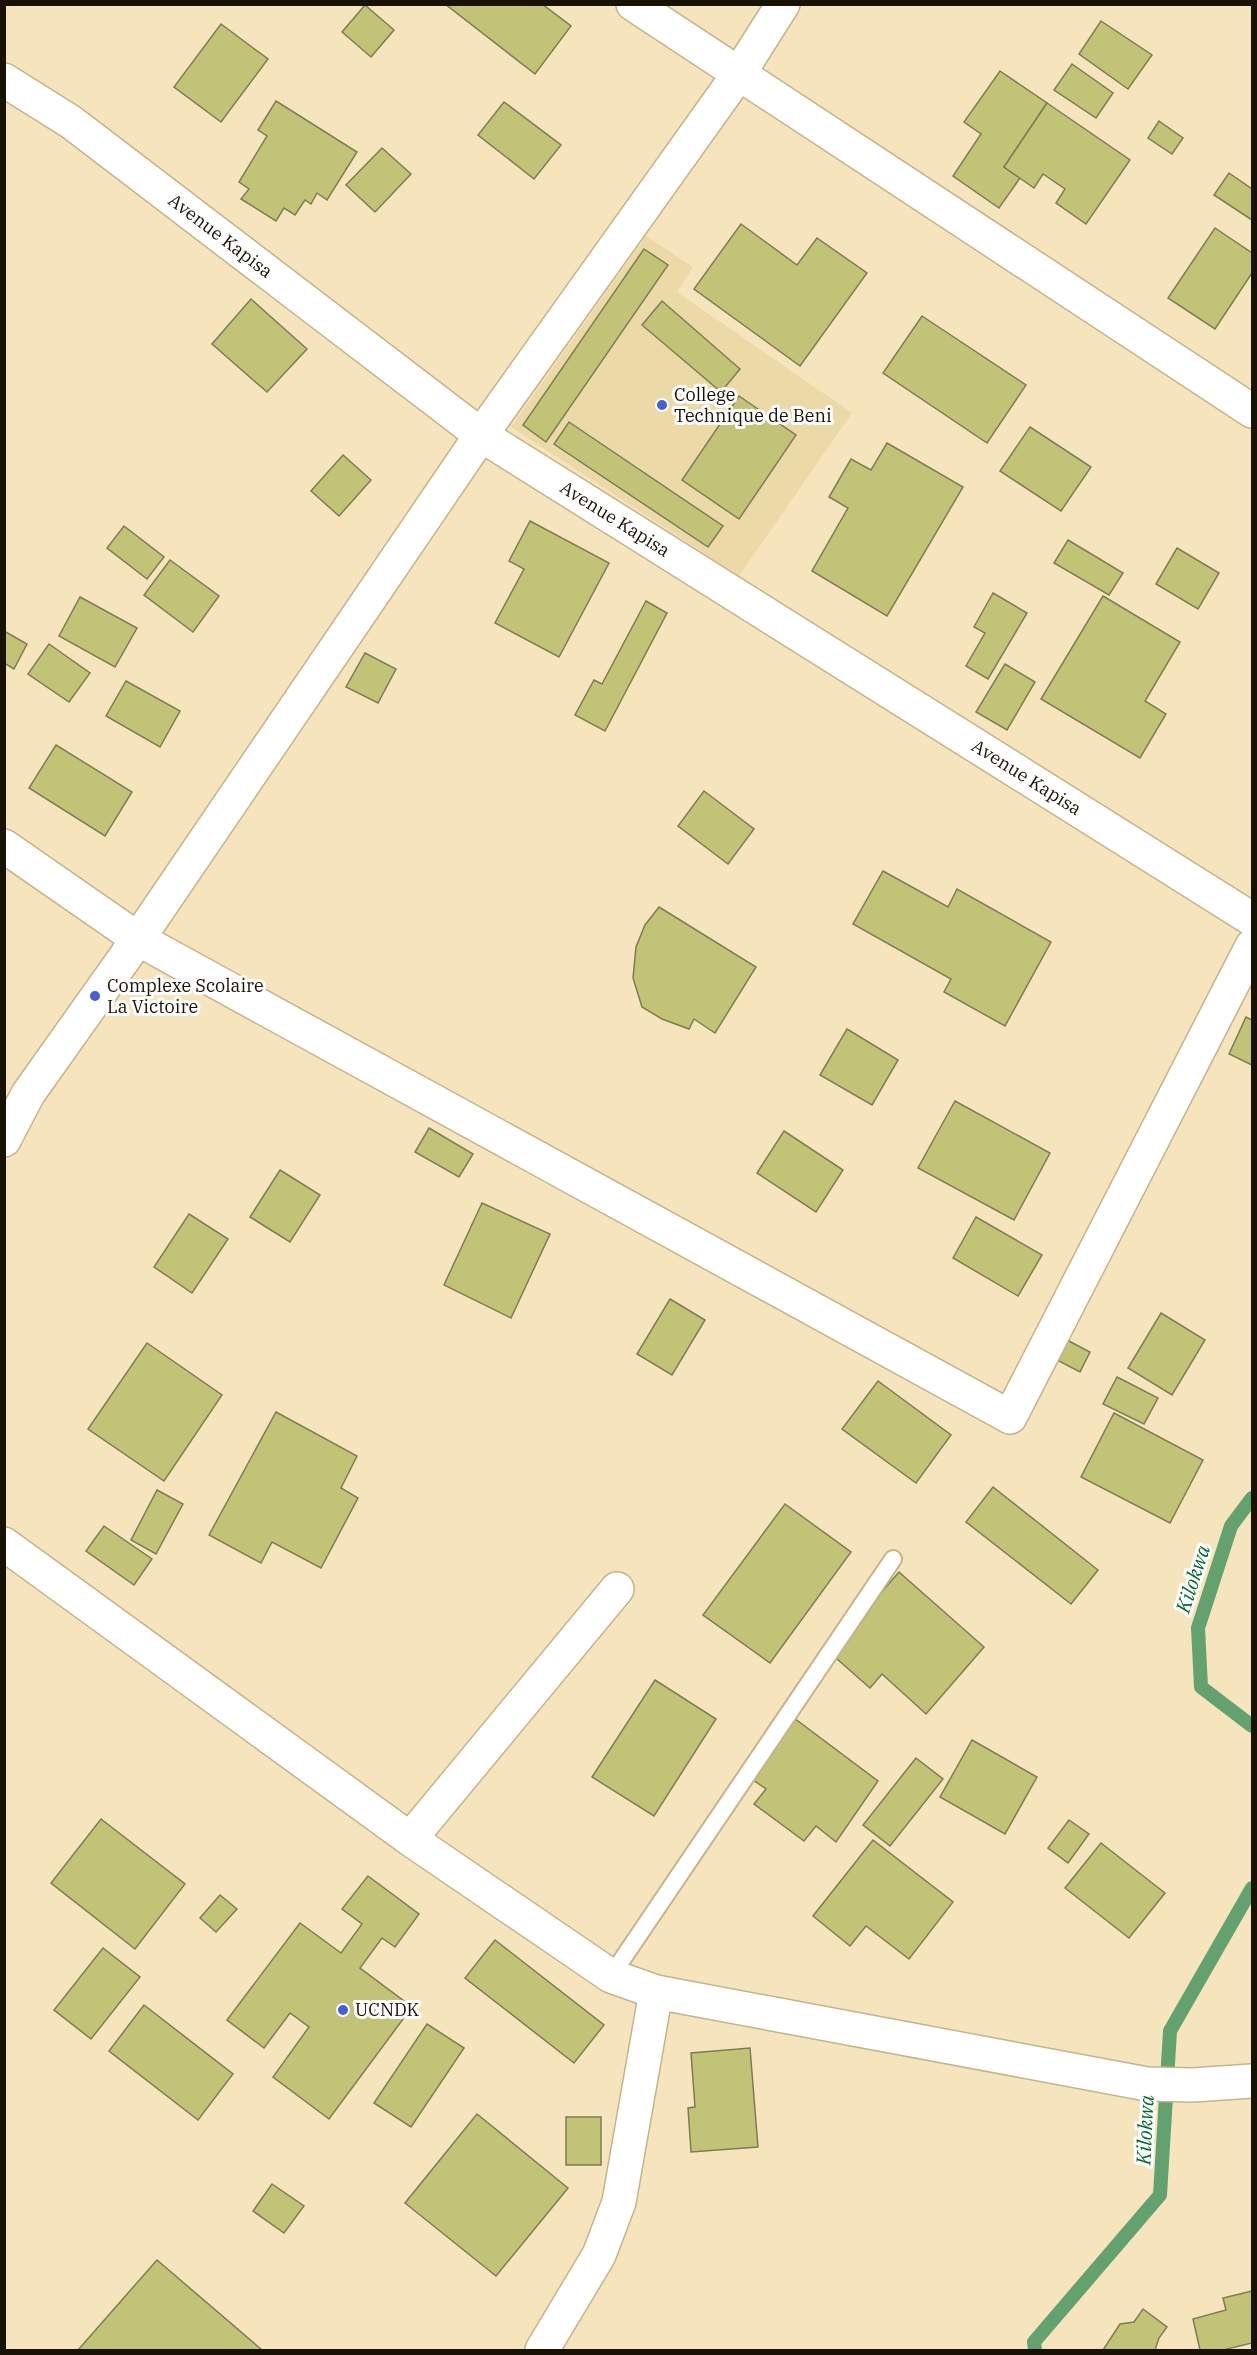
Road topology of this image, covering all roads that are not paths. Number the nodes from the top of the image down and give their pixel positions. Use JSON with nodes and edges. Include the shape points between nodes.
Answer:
{"nodes":[{"id":1,"x":633,"y":4,"type":"edge"},
{"id":2,"x":783,"y":4,"type":"edge"},
{"id":3,"x":738,"y":75,"type":"junction"},
{"id":4,"x":4,"y":80,"type":"edge"},
{"id":5,"x":1252,"y":411,"type":"edge"},
{"id":6,"x":481,"y":435,"type":"junction"},
{"id":7,"x":4,"y":846,"type":"edge"},
{"id":8,"x":1252,"y":919,"type":"edge"},
{"id":9,"x":138,"y":939,"type":"junction"},
{"id":10,"x":1252,"y":946,"type":"edge"},
{"id":11,"x":4,"y":1140,"type":"edge"},
{"id":12,"x":4,"y":1544,"type":"edge"},
{"id":13,"x":894,"y":1559,"type":"dead end"},
{"id":14,"x":617,"y":1589,"type":"dead end"},
{"id":15,"x":410,"y":1839,"type":"junction"},
{"id":16,"x":611,"y":1976,"type":"junction"},
{"id":17,"x":656,"y":1992,"type":"junction"},
{"id":18,"x":1252,"y":2081,"type":"edge"},
{"id":19,"x":542,"y":2350,"type":"edge"}],
"edges":[{"from":1,"to":3,"type":"street"},
{"from":2,"to":3,"type":"street"},
{"from":3,"to":5,"type":"street"},
{"from":3,"to":6,"type":"street"},
{"from":4,"to":6,"type":"street","name":"Avenue Kapisa","via":[[71,122]]},
{"from":6,"to":8,"type":"street","name":"Avenue Kapisa"},
{"from":6,"to":9,"type":"street"},
{"from":7,"to":9,"type":"street"},
{"from":9,"to":10,"type":"street","via":[[1010,1417]]},
{"from":9,"to":11,"type":"street","via":[[28,1094]]},
{"from":12,"to":15,"type":"street"},
{"from":13,"to":16,"type":"lane"},
{"from":14,"to":15,"type":"street"},
{"from":15,"to":16,"type":"street"},
{"from":16,"to":17,"type":"street"},
{"from":17,"to":18,"type":"street","via":[[1147,2084]]},
{"from":17,"to":19,"type":"street","via":[[619,2202],[599,2255]]}]}
